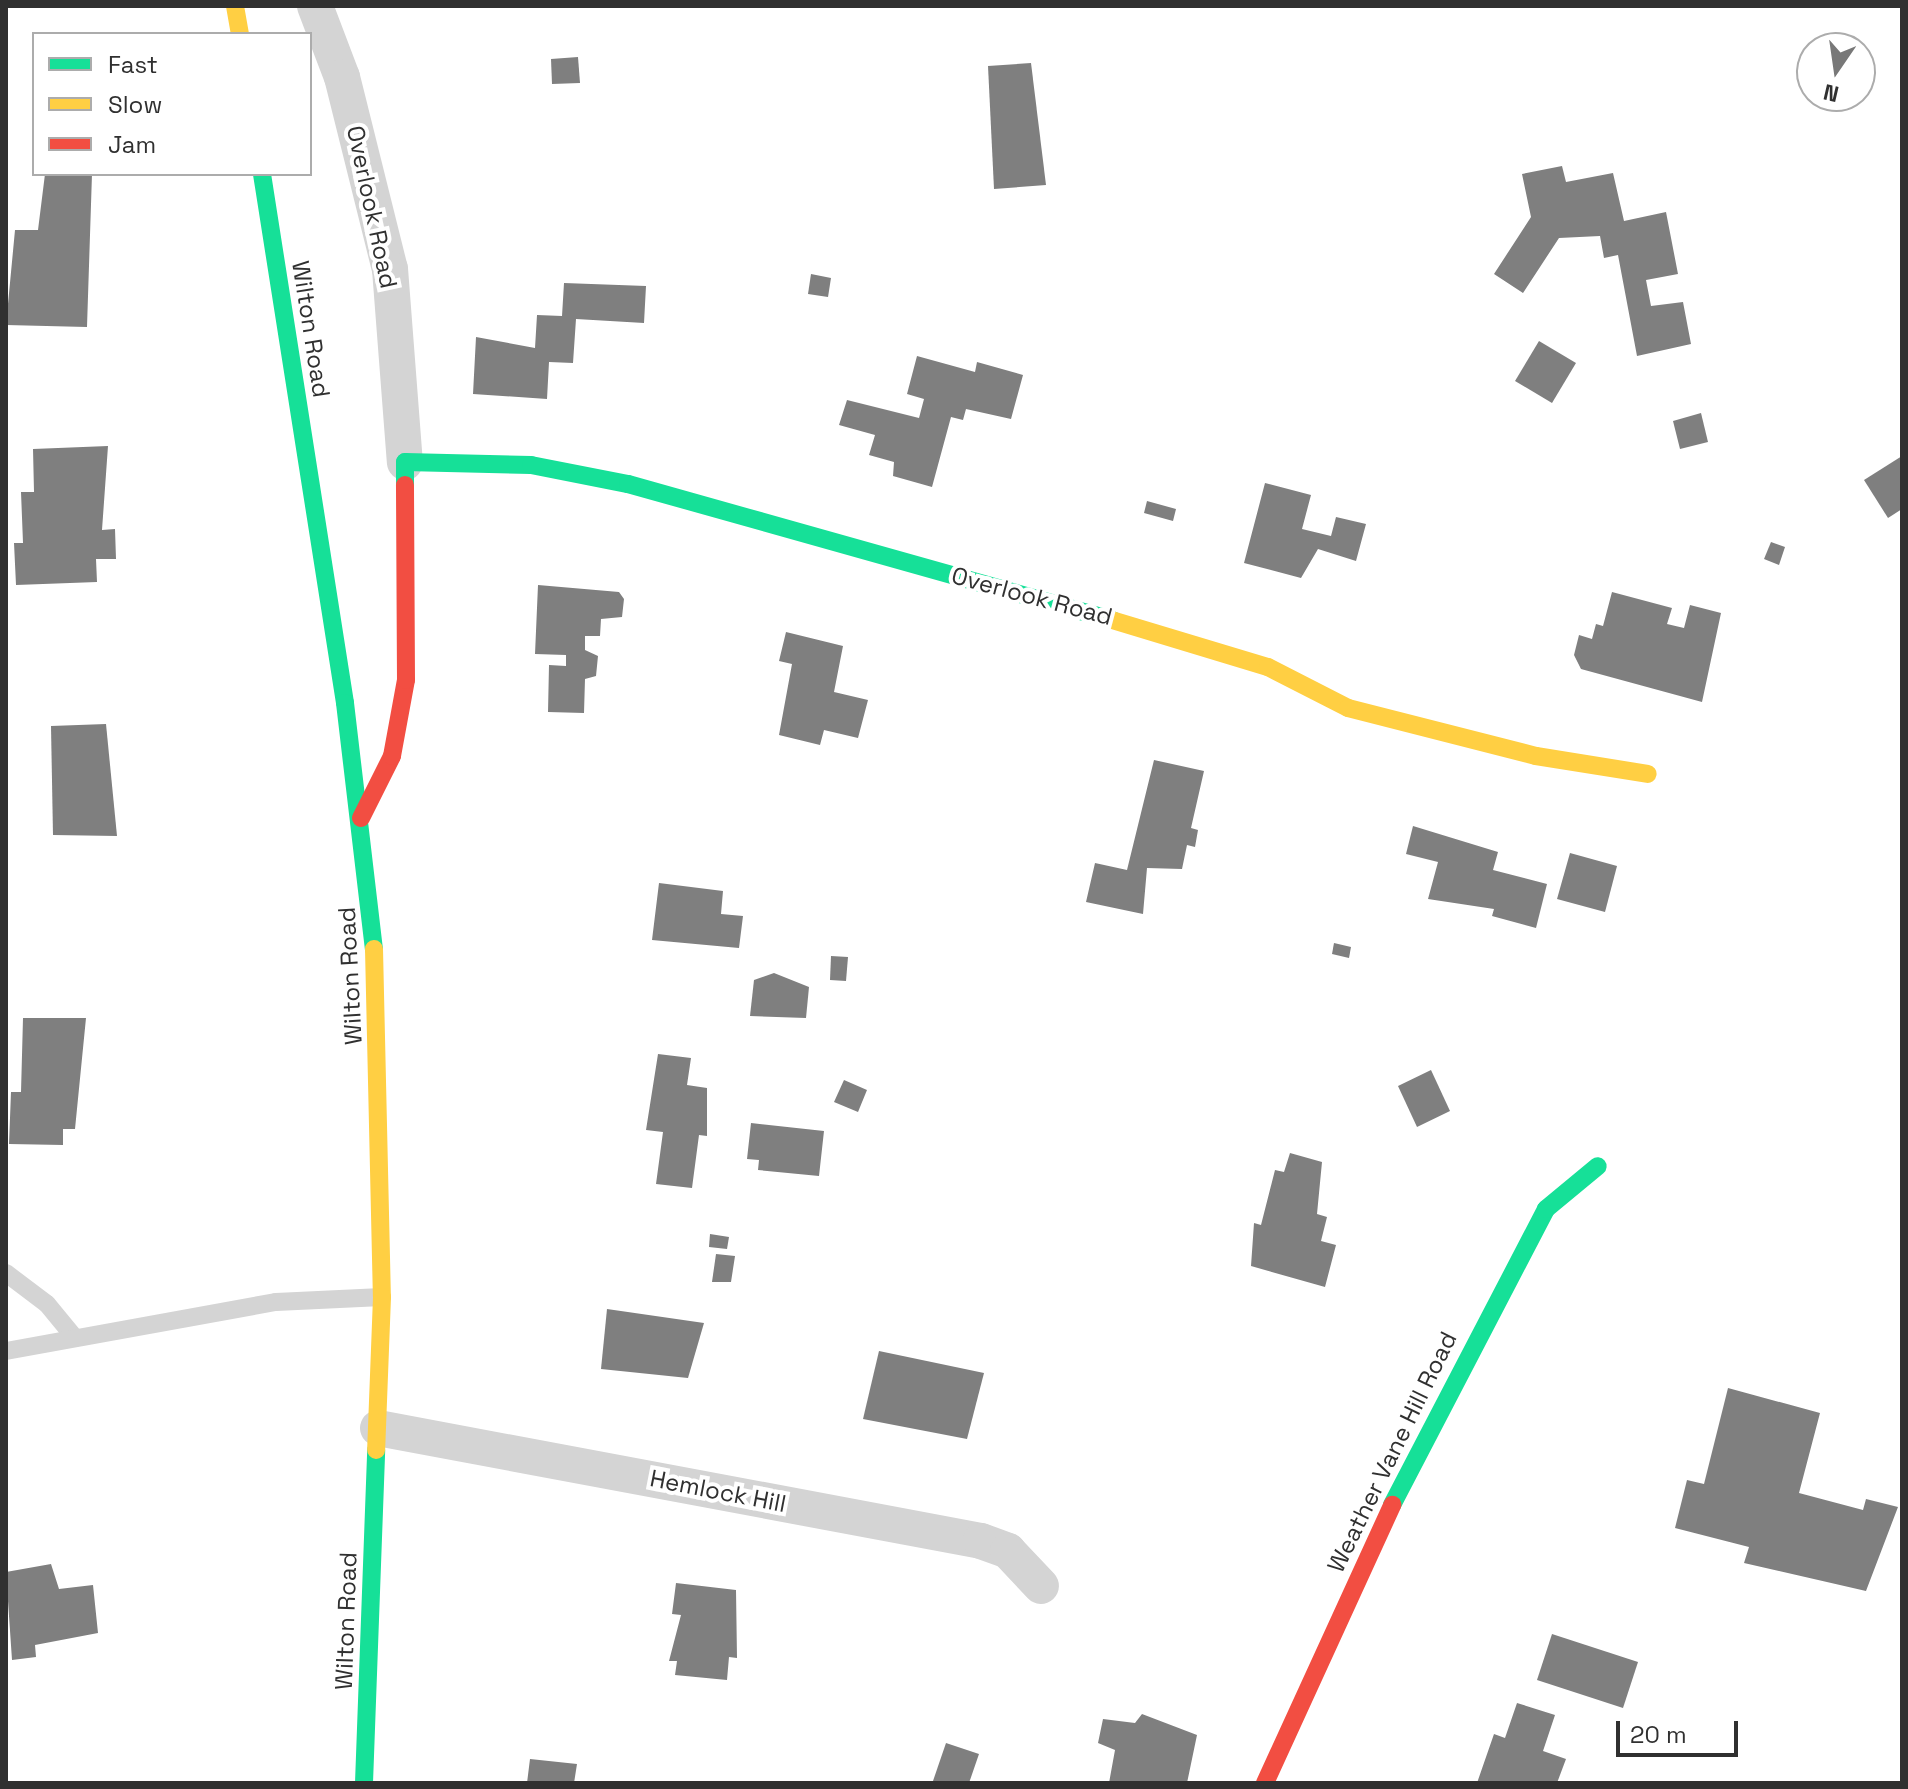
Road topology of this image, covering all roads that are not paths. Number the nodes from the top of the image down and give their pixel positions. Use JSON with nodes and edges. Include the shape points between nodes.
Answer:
{"nodes":[{"id":1,"x":235,"y":6,"type":"edge"},
{"id":2,"x":315,"y":6,"type":"edge"},
{"id":3,"x":240,"y":32,"type":"edge"},
{"id":4,"x":262,"y":176,"type":"edge"},
{"id":5,"x":405,"y":462,"type":"junction"},
{"id":6,"x":1648,"y":774,"type":"dead end"},
{"id":7,"x":361,"y":818,"type":"junction"},
{"id":8,"x":1598,"y":1166,"type":"dead end"},
{"id":9,"x":6,"y":1273,"type":"edge"},
{"id":10,"x":382,"y":1297,"type":"junction"},
{"id":11,"x":75,"y":1338,"type":"junction"},
{"id":12,"x":6,"y":1351,"type":"edge"},
{"id":13,"x":378,"y":1428,"type":"junction"},
{"id":14,"x":1041,"y":1586,"type":"dead end"},
{"id":15,"x":364,"y":1783,"type":"edge"},
{"id":16,"x":1265,"y":1783,"type":"edge"}],
"edges":[{"from":1,"to":3,"type":"street"},
{"from":2,"to":5,"type":"street","name":"Overlook Road","via":[[342,77],[390,269]]},
{"from":4,"to":7,"type":"street","name":"Wilton Road"},
{"from":5,"to":6,"type":"street","name":"Overlook Road","via":[[531,465],[628,484],[1203,645],[1268,667],[1348,708],[1536,756]]},
{"from":5,"to":7,"type":"street","name":"Overlook Road","via":[[406,680],[392,756]]},
{"from":7,"to":10,"type":"street","name":"Wilton Road","via":[[378,1032]]},
{"from":8,"to":16,"type":"street","name":"Weather Vane Hill Road","via":[[1546,1209],[1438,1405]]},
{"from":9,"to":11,"type":"lane","via":[[47,1304]]},
{"from":10,"to":11,"type":"lane","via":[[276,1302]]},
{"from":10,"to":13,"type":"street","name":"Wilton Road"},
{"from":11,"to":12,"type":"lane"},
{"from":13,"to":14,"type":"street","name":"Hemlock Hill","via":[[981,1541],[1008,1551]]},
{"from":13,"to":15,"type":"street","name":"Wilton Road"}]}
